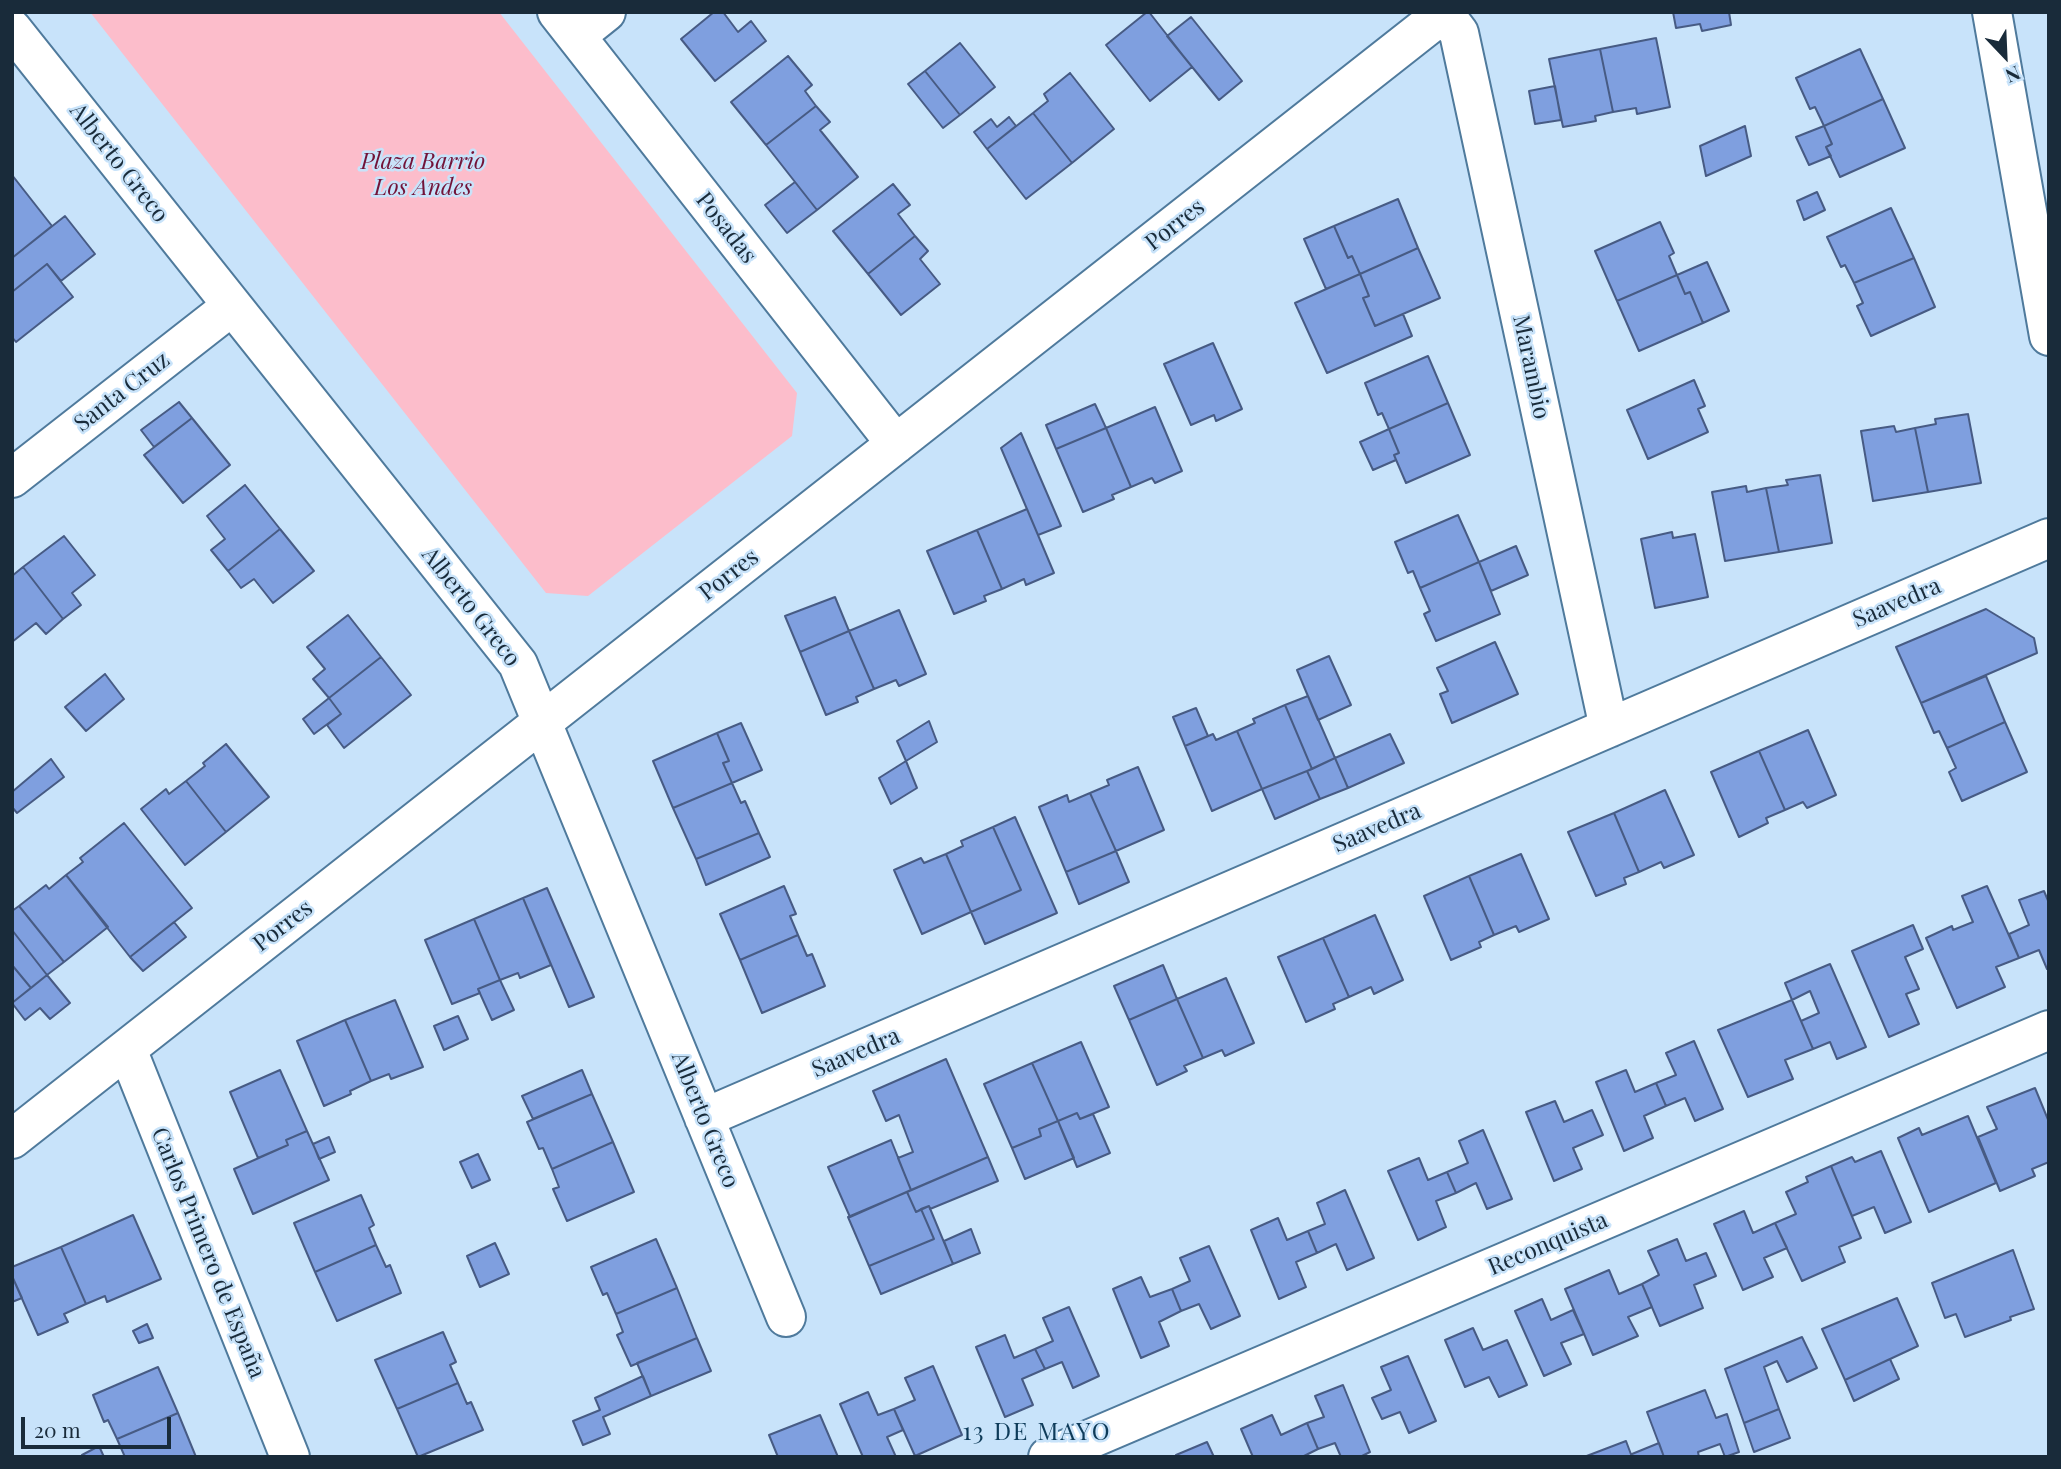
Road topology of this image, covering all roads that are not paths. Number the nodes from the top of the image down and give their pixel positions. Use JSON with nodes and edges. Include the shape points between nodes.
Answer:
{"nodes":[{"id":1,"x":606,"y":12,"type":"edge"},
{"id":2,"x":1992,"y":12,"type":"edge"},
{"id":3,"x":1444,"y":13,"type":"edge"},
{"id":4,"x":566,"y":24,"type":"edge"},
{"id":5,"x":12,"y":29,"type":"edge"},
{"id":6,"x":232,"y":306,"type":"junction"},
{"id":7,"x":2049,"y":336,"type":"edge"},
{"id":8,"x":896,"y":444,"type":"junction"},
{"id":9,"x":12,"y":478,"type":"edge"},
{"id":10,"x":2049,"y":538,"type":"edge"},
{"id":11,"x":542,"y":722,"type":"junction"},
{"id":12,"x":1609,"y":728,"type":"junction"},
{"id":13,"x":2049,"y":1030,"type":"edge"},
{"id":14,"x":127,"y":1049,"type":"junction"},
{"id":15,"x":704,"y":1118,"type":"junction"},
{"id":16,"x":12,"y":1139,"type":"edge"},
{"id":17,"x":786,"y":1317,"type":"dead end"},
{"id":18,"x":290,"y":1457,"type":"edge"},
{"id":19,"x":1048,"y":1457,"type":"edge"}],
"edges":[{"from":1,"to":4,"type":"street"},
{"from":2,"to":7,"type":"street"},
{"from":3,"to":8,"type":"street","name":"Porres"},
{"from":3,"to":12,"type":"street","name":"Marambio","via":[[1459,33]]},
{"from":4,"to":8,"type":"street","name":"Posadas"},
{"from":5,"to":6,"type":"street","name":"Alberto Greco"},
{"from":6,"to":9,"type":"street","name":"Santa Cruz"},
{"from":6,"to":11,"type":"street","name":"Alberto Greco","via":[[518,664]]},
{"from":8,"to":11,"type":"street","name":"Porres"},
{"from":10,"to":12,"type":"street","name":"Saavedra"},
{"from":11,"to":14,"type":"street","name":"Porres"},
{"from":11,"to":15,"type":"street","name":"Alberto Greco"},
{"from":12,"to":15,"type":"street","name":"Saavedra"},
{"from":13,"to":19,"type":"street","name":"Reconquista"},
{"from":14,"to":16,"type":"street","name":"Porres"},
{"from":14,"to":18,"type":"street","name":"Carlos Primero de España"},
{"from":15,"to":17,"type":"street","name":"Alberto Greco"}]}
